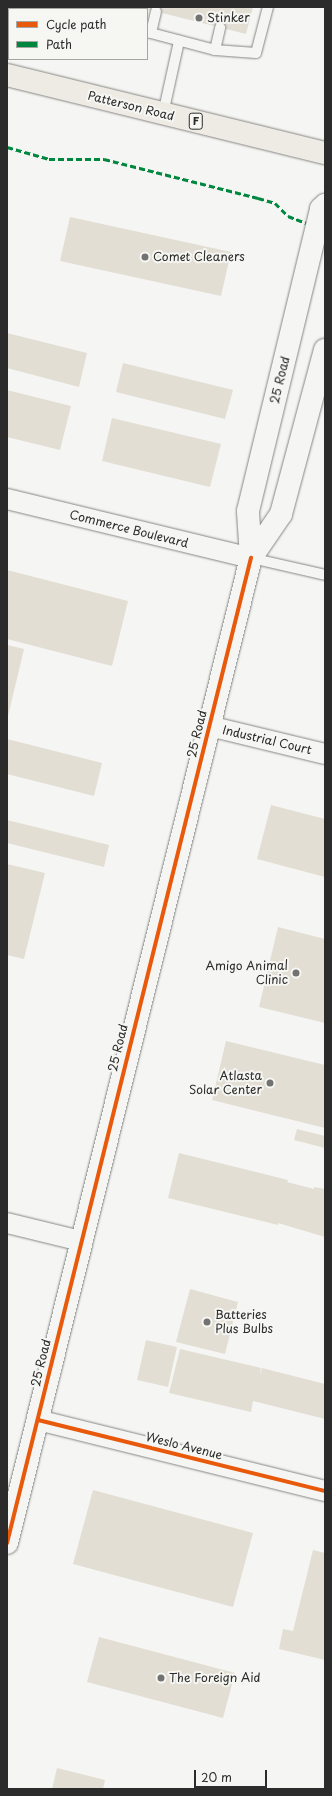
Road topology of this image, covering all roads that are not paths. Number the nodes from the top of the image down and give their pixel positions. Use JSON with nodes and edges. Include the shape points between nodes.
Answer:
{"nodes":[{"id":1,"x":268,"y":7,"type":"edge"},
{"id":2,"x":156,"y":12,"type":"dead end"},
{"id":3,"x":220,"y":28,"type":"dead end"},
{"id":4,"x":149,"y":33,"type":"edge"},
{"id":5,"x":179,"y":41,"type":"junction"},
{"id":6,"x":215,"y":50,"type":"junction"},
{"id":7,"x":7,"y":75,"type":"edge"},
{"id":8,"x":164,"y":114,"type":"junction"},
{"id":9,"x":325,"y":153,"type":"edge"},
{"id":10,"x":325,"y":205,"type":"edge"},
{"id":11,"x":325,"y":350,"type":"edge"},
{"id":12,"x":7,"y":499,"type":"edge"},
{"id":13,"x":251,"y":558,"type":"junction"},
{"id":14,"x":325,"y":575,"type":"edge"},
{"id":15,"x":209,"y":726,"type":"junction"},
{"id":16,"x":325,"y":754,"type":"edge"},
{"id":17,"x":7,"y":1223,"type":"edge"},
{"id":18,"x":81,"y":1241,"type":"junction"},
{"id":19,"x":38,"y":1420,"type":"junction"},
{"id":20,"x":325,"y":1491,"type":"edge"},
{"id":21,"x":7,"y":1543,"type":"edge"}],
"edges":[{"from":1,"to":6,"type":"lane","via":[[256,54]]},
{"from":2,"to":4,"type":"lane"},
{"from":3,"to":6,"type":"lane"},
{"from":4,"to":5,"type":"lane"},
{"from":5,"to":6,"type":"lane"},
{"from":5,"to":8,"type":"lane"},
{"from":7,"to":8,"type":"main road","name":"Patterson Road","number":"F"},
{"from":8,"to":9,"type":"main road","name":"Patterson Road","number":"F"},
{"from":10,"to":13,"type":"main road","name":"25 Road","via":[[248,511]]},
{"from":11,"to":13,"type":"main road","name":"25 Road","via":[[281,514]]},
{"from":12,"to":13,"type":"street","name":"Commerce Boulevard"},
{"from":13,"to":14,"type":"lane"},
{"from":13,"to":15,"type":"main road","name":"25 Road"},
{"from":15,"to":16,"type":"street","name":"Industrial Court"},
{"from":15,"to":18,"type":"main road","name":"25 Road"},
{"from":17,"to":18,"type":"street"},
{"from":18,"to":19,"type":"main road","name":"25 Road"},
{"from":19,"to":20,"type":"street","name":"Weslo Avenue"},
{"from":19,"to":21,"type":"main road","name":"25 Road"}]}
